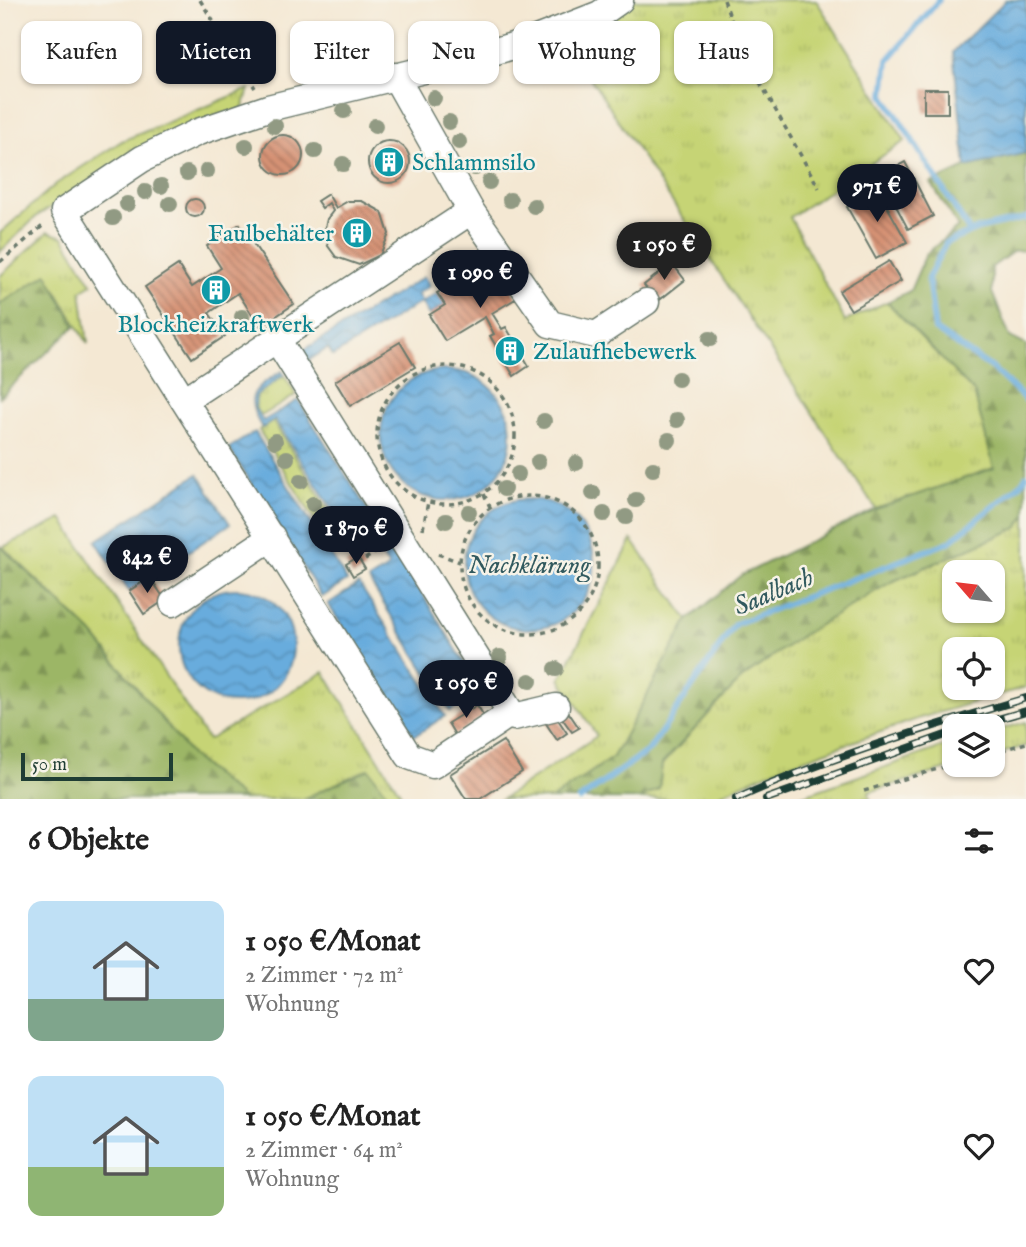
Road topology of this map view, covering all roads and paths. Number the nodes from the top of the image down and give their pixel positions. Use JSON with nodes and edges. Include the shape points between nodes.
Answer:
{"nodes":[{"id":1,"x":200,"y":0,"type":"edge"},
{"id":2,"x":620,"y":0,"type":"edge"},
{"id":3,"x":724,"y":0,"type":"edge"},
{"id":4,"x":395,"y":76,"type":"junction"},
{"id":5,"x":268,"y":108,"type":"junction"},
{"id":6,"x":818,"y":188,"type":"dead end"},
{"id":7,"x":64,"y":211,"type":"junction"},
{"id":8,"x":471,"y":211,"type":"junction"},
{"id":9,"x":0,"y":262,"type":"edge"},
{"id":10,"x":646,"y":302,"type":"dead end"},
{"id":11,"x":276,"y":338,"type":"junction"},
{"id":12,"x":186,"y":399,"type":"junction"},
{"id":13,"x":484,"y":494,"type":"junction"},
{"id":14,"x":428,"y":502,"type":"junction"},
{"id":15,"x":489,"y":507,"type":"junction"},
{"id":16,"x":422,"y":536,"type":"dead end"},
{"id":17,"x":272,"y":537,"type":"junction"},
{"id":18,"x":173,"y":603,"type":"dead end"},
{"id":19,"x":556,"y":707,"type":"dead end"},
{"id":20,"x":517,"y":722,"type":"junction"},
{"id":21,"x":1026,"y":743,"type":"edge"},
{"id":22,"x":1005,"y":749,"type":"edge"},
{"id":23,"x":942,"y":768,"type":"edge"},
{"id":24,"x":864,"y":791,"type":"dead end"}],
"edges":[{"from":1,"to":5,"type":"path"},
{"from":2,"to":4,"type":"street","via":[[600,14],[536,39]]},
{"from":3,"to":6,"type":"path","via":[[741,50]]},
{"from":4,"to":5,"type":"street"},
{"from":4,"to":8,"type":"street"},
{"from":5,"to":7,"type":"street","via":[[198,132],[142,159]]},
{"from":7,"to":9,"type":"path"},
{"from":7,"to":12,"type":"street"},
{"from":8,"to":10,"type":"street","via":[[550,324],[596,335]]},
{"from":8,"to":11,"type":"street"},
{"from":11,"to":12,"type":"street"},
{"from":11,"to":20,"type":"street"},
{"from":12,"to":17,"type":"street"},
{"from":13,"to":14,"type":"path","via":[[455,505]]},
{"from":13,"to":14,"type":"path","via":[[505,472],[515,443],[513,417],[502,393],[482,375],[457,366],[431,367],[407,378],[389,395],[378,418],[376,443],[383,467],[393,480]]},
{"from":13,"to":15,"type":"path"},
{"from":14,"to":16,"type":"path"},
{"from":15,"to":15,"type":"path","via":[[514,497],[540,496],[565,505],[585,523],[596,546],[598,573],[588,602],[567,624],[538,634],[508,632],[481,616],[470,603],[460,572],[461,547],[472,524]]},
{"from":17,"to":18,"type":"street"},
{"from":17,"to":20,"type":"street","via":[[409,756],[433,765]]},
{"from":19,"to":20,"type":"street"},
{"from":21,"to":22,"type":"path"},
{"from":23,"to":24,"type":"path"}]}
